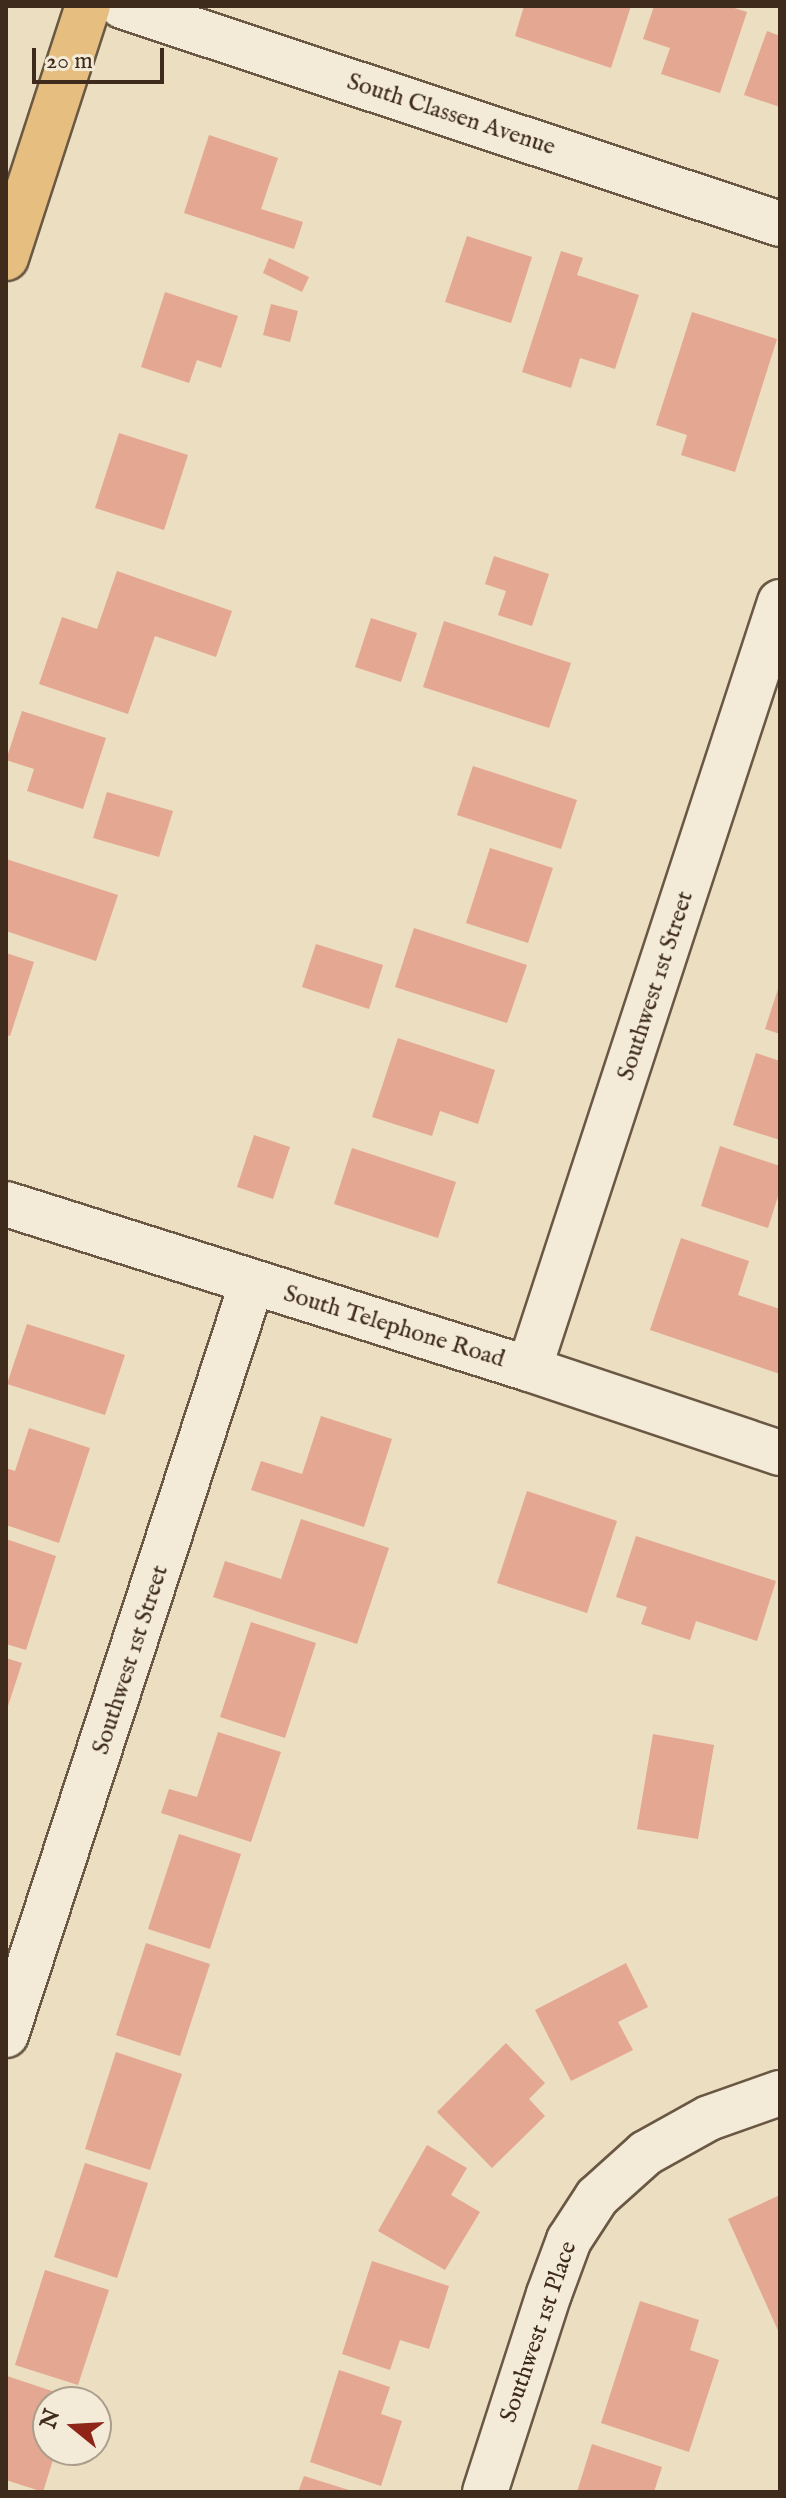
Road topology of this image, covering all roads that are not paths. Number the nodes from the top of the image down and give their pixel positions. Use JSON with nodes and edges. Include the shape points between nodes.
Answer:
{"nodes":[{"id":1,"x":88,"y":6,"type":"edge"},
{"id":2,"x":122,"y":6,"type":"edge"},
{"id":3,"x":780,"y":224,"type":"edge"},
{"id":4,"x":6,"y":258,"type":"edge"},
{"id":5,"x":780,"y":602,"type":"edge"},
{"id":6,"x":6,"y":1204,"type":"edge"},
{"id":7,"x":252,"y":1283,"type":"junction"},
{"id":8,"x":529,"y":1369,"type":"junction"},
{"id":9,"x":780,"y":1453,"type":"edge"},
{"id":10,"x":6,"y":2035,"type":"edge"},
{"id":11,"x":780,"y":2093,"type":"edge"},
{"id":12,"x":485,"y":2492,"type":"edge"}],
"edges":[{"from":1,"to":4,"type":"main road"},
{"from":2,"to":3,"type":"street","name":"South Classen Avenue"},
{"from":5,"to":8,"type":"street","name":"Southwest 1st Street"},
{"from":6,"to":7,"type":"street","name":"South Telephone Road"},
{"from":7,"to":8,"type":"street","name":"South Telephone Road"},
{"from":7,"to":10,"type":"street","name":"Southwest 1st Street"},
{"from":8,"to":9,"type":"street","name":"South Telephone Road"},
{"from":11,"to":12,"type":"street","name":"Southwest 1st Place","via":[[709,2118],[646,2153],[597,2197],[569,2240]]}]}
